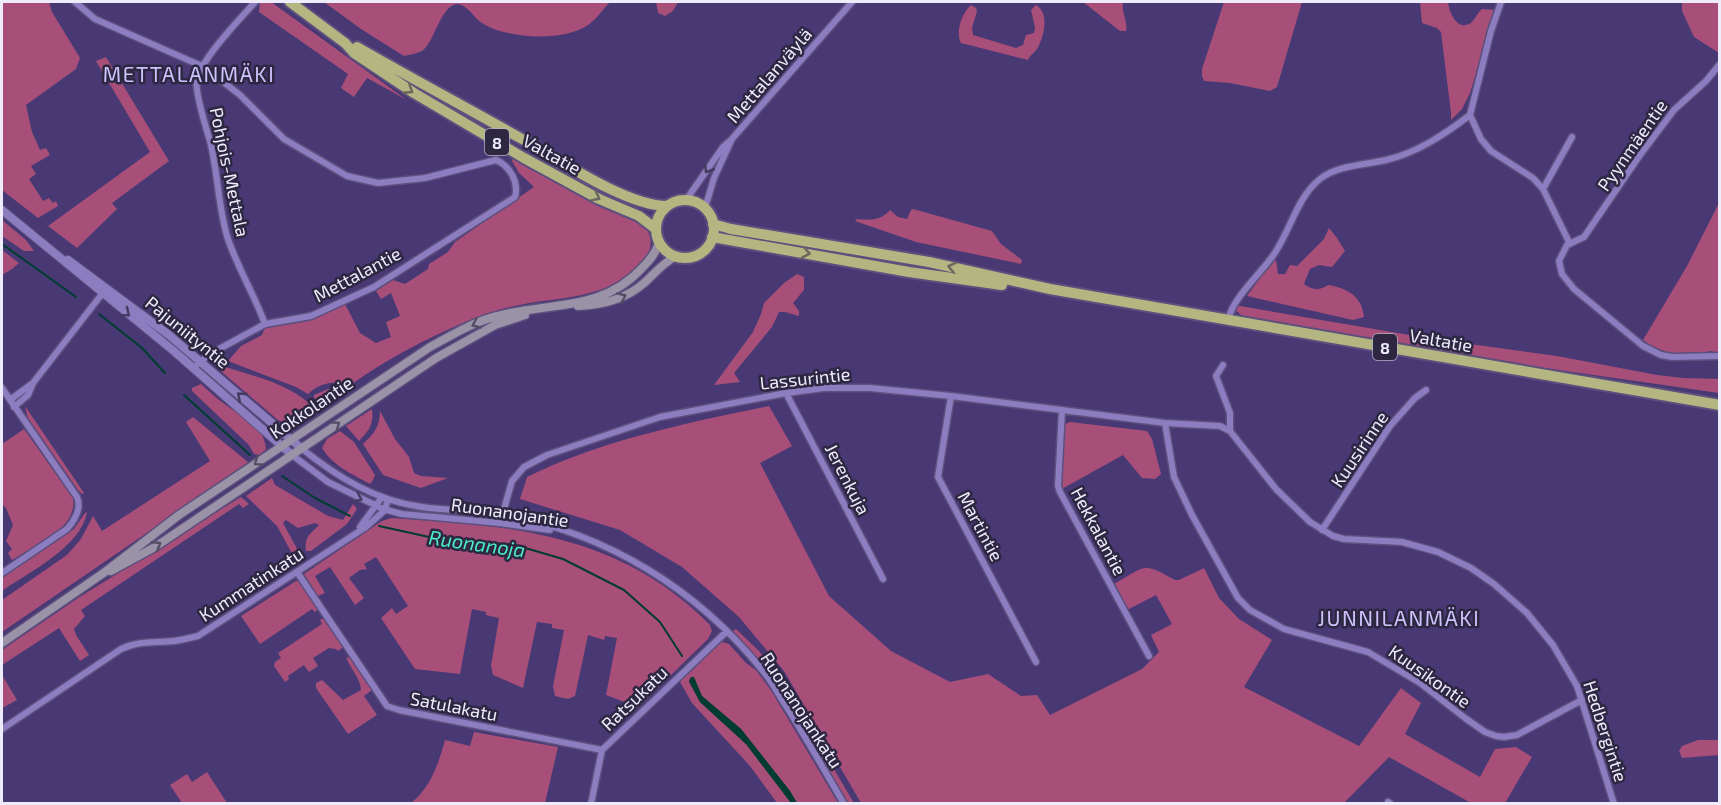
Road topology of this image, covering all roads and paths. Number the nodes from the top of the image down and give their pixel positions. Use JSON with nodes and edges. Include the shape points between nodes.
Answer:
{"nodes":[{"id":1,"x":75,"y":2,"type":"edge"},
{"id":2,"x":255,"y":2,"type":"edge"},
{"id":3,"x":290,"y":2,"type":"edge"},
{"id":4,"x":852,"y":2,"type":"edge"},
{"id":5,"x":1501,"y":2,"type":"edge"},
{"id":6,"x":345,"y":43,"type":"junction"},
{"id":7,"x":1719,"y":64,"type":"edge"},
{"id":8,"x":204,"y":67,"type":"junction"},
{"id":9,"x":1470,"y":115,"type":"junction"},
{"id":10,"x":1572,"y":137,"type":"dead end"},
{"id":11,"x":731,"y":140,"type":"junction"},
{"id":12,"x":1543,"y":189,"type":"junction"},
{"id":13,"x":686,"y":200,"type":"junction"},
{"id":14,"x":667,"y":206,"type":"junction"},
{"id":15,"x":705,"y":208,"type":"junction"},
{"id":16,"x":2,"y":210,"type":"edge"},
{"id":17,"x":713,"y":224,"type":"junction"},
{"id":18,"x":656,"y":229,"type":"junction"},
{"id":19,"x":712,"y":237,"type":"junction"},
{"id":20,"x":659,"y":242,"type":"junction"},
{"id":21,"x":1570,"y":244,"type":"junction"},
{"id":22,"x":676,"y":256,"type":"junction"},
{"id":23,"x":104,"y":290,"type":"junction"},
{"id":24,"x":1050,"y":290,"type":"junction"},
{"id":25,"x":565,"y":306,"type":"junction"},
{"id":26,"x":553,"y":308,"type":"junction"},
{"id":27,"x":1228,"y":320,"type":"junction"},
{"id":28,"x":265,"y":324,"type":"junction"},
{"id":29,"x":1719,"y":357,"type":"edge"},
{"id":30,"x":201,"y":361,"type":"junction"},
{"id":31,"x":1223,"y":365,"type":"dead end"},
{"id":32,"x":193,"y":368,"type":"junction"},
{"id":33,"x":33,"y":383,"type":"junction"},
{"id":34,"x":2,"y":388,"type":"edge"},
{"id":35,"x":1426,"y":390,"type":"dead end"},
{"id":36,"x":786,"y":393,"type":"junction"},
{"id":37,"x":951,"y":396,"type":"junction"},
{"id":38,"x":10,"y":400,"type":"junction"},
{"id":39,"x":1719,"y":405,"type":"edge"},
{"id":40,"x":15,"y":407,"type":"junction"},
{"id":41,"x":1062,"y":410,"type":"junction"},
{"id":42,"x":1165,"y":423,"type":"junction"},
{"id":43,"x":1230,"y":431,"type":"junction"},
{"id":44,"x":291,"y":439,"type":"junction"},
{"id":45,"x":282,"y":446,"type":"junction"},
{"id":46,"x":301,"y":448,"type":"junction"},
{"id":47,"x":292,"y":455,"type":"junction"},
{"id":48,"x":385,"y":498,"type":"junction"},
{"id":49,"x":377,"y":507,"type":"junction"},
{"id":50,"x":385,"y":510,"type":"junction"},
{"id":51,"x":501,"y":514,"type":"junction"},
{"id":52,"x":500,"y":523,"type":"junction"},
{"id":53,"x":1322,"y":530,"type":"junction"},
{"id":54,"x":356,"y":532,"type":"junction"},
{"id":55,"x":583,"y":538,"type":"junction"},
{"id":56,"x":105,"y":572,"type":"junction"},
{"id":57,"x":297,"y":572,"type":"junction"},
{"id":58,"x":2,"y":573,"type":"edge"},
{"id":59,"x":883,"y":579,"type":"dead end"},
{"id":60,"x":726,"y":631,"type":"junction"},
{"id":61,"x":2,"y":644,"type":"edge"},
{"id":62,"x":1149,"y":656,"type":"dead end"},
{"id":63,"x":1036,"y":662,"type":"dead end"},
{"id":64,"x":1582,"y":700,"type":"junction"},
{"id":65,"x":2,"y":729,"type":"edge"},
{"id":66,"x":602,"y":750,"type":"junction"},
{"id":67,"x":591,"y":804,"type":"edge"},
{"id":68,"x":844,"y":804,"type":"edge"},
{"id":69,"x":1614,"y":804,"type":"edge"}],
"edges":[{"from":1,"to":8,"type":"street","via":[[94,19]]},
{"from":2,"to":8,"type":"street","name":"Pohjois-Mettala"},
{"from":3,"to":6,"type":"highway","name":"Valtatie","number":"8"},
{"from":4,"to":11,"type":"street","name":"Mettalanväylä"},
{"from":5,"to":9,"type":"street"},
{"from":6,"to":14,"type":"highway","name":"Valtatie","number":"8","via":[[609,187],[645,203]]},
{"from":6,"to":18,"type":"highway","name":"Valtatie","number":"8","one_way":true,"via":[[385,74],[465,123],[592,196],[639,216]]},
{"from":7,"to":21,"type":"street","name":"Pyynmäentie","via":[[1674,110],[1584,237]]},
{"from":8,"to":28,"type":"street","name":"Pohjois-Mettala","via":[[196,79],[217,169],[220,207],[237,266],[257,300]]},
{"from":8,"to":28,"type":"street","name":"Mettalantie","via":[[240,95],[284,139],[347,176],[378,183],[425,178],[495,160],[504,164],[517,190],[515,197],[374,287],[311,316]]},
{"from":9,"to":12,"type":"street","via":[[1491,151]]},
{"from":9,"to":27,"type":"street","via":[[1420,147],[1320,179],[1296,212],[1276,253],[1236,302]]},
{"from":10,"to":12,"type":"street"},
{"from":11,"to":13,"type":"street","name":"Mettalanväylä","one_way":true},
{"from":11,"to":15,"type":"street","name":"Mettalanväylä"},
{"from":12,"to":21,"type":"street"},
{"from":13,"to":14,"type":"highway","number":"8"},
{"from":13,"to":15,"type":"highway"},
{"from":14,"to":18,"type":"highway"},
{"from":15,"to":17,"type":"highway"},
{"from":16,"to":23,"type":"street","name":"Pajuniityntie"},
{"from":17,"to":19,"type":"highway"},
{"from":24,"to":17,"type":"highway","name":"Valtatie","number":"8","one_way":true,"via":[[929,262]]},
{"from":18,"to":20,"type":"highway"},
{"from":19,"to":22,"type":"highway","via":[[696,255]]},
{"from":19,"to":24,"type":"highway","name":"Valtatie","number":"8","one_way":true,"via":[[909,272]]},
{"from":20,"to":22,"type":"highway"},
{"from":20,"to":25,"type":"main road","name":"Kokkolantie","via":[[654,256],[629,282]]},
{"from":21,"to":29,"type":"street","via":[[1560,257],[1562,274],[1633,338],[1672,357]]},
{"from":25,"to":22,"type":"main road","name":"Kokkolantie","one_way":true,"via":[[590,306],[625,296]]},
{"from":23,"to":30,"type":"street","name":"Pajuniityntie"},
{"from":23,"to":32,"type":"street","name":"Pajuniityntie","one_way":true},
{"from":23,"to":33,"type":"street"},
{"from":24,"to":27,"type":"highway","name":"Valtatie","number":"8"},
{"from":25,"to":26,"type":"main road","name":"Kokkolantie"},
{"from":26,"to":44,"type":"main road","name":"Kokkolantie","one_way":true,"via":[[506,313],[475,324],[430,347]]},
{"from":46,"to":26,"type":"main road","name":"Kokkolantie","one_way":true,"via":[[446,352],[495,325]]},
{"from":27,"to":39,"type":"highway","name":"Valtatie","number":"8"},
{"from":28,"to":30,"type":"street","name":"Mettalantie"},
{"from":30,"to":32,"type":"street","name":"Mettalantie"},
{"from":44,"to":30,"type":"street","name":"Pajuniityntie","one_way":true},
{"from":31,"to":43,"type":"street","name":"Hedbergintie","via":[[1216,379],[1230,413]]},
{"from":32,"to":45,"type":"street","name":"Pajuniityntie"},
{"from":33,"to":38,"type":"street"},
{"from":33,"to":40,"type":"street"},
{"from":34,"to":38,"type":"street"},
{"from":35,"to":53,"type":"street","name":"Kuusirinne","via":[[1390,426]]},
{"from":36,"to":37,"type":"street","name":"Lassurintie","via":[[855,387]]},
{"from":36,"to":51,"type":"street","name":"Lassurintie","via":[[660,417],[547,455],[517,473]]},
{"from":36,"to":59,"type":"street","name":"Jerenkuja"},
{"from":37,"to":41,"type":"street","name":"Lassurintie"},
{"from":37,"to":63,"type":"street","name":"Martintie","via":[[938,477]]},
{"from":38,"to":40,"type":"street"},
{"from":40,"to":58,"type":"street","via":[[79,505],[67,529]]},
{"from":41,"to":42,"type":"street","name":"Lassurintie"},
{"from":41,"to":62,"type":"street","name":"Hekkalantie","via":[[1060,492]]},
{"from":42,"to":43,"type":"street","name":"Lassurintie","via":[[1220,426]]},
{"from":42,"to":64,"type":"street","name":"Kuusikontie","via":[[1174,477],[1238,598],[1250,610],[1284,628],[1368,652],[1420,682],[1465,718],[1496,736],[1517,735]]},
{"from":43,"to":53,"type":"street","name":"Hedbergintie","via":[[1276,489]]},
{"from":44,"to":45,"type":"main road","name":"Kokkolantie"},
{"from":44,"to":46,"type":"street","name":"Pajuniityntie"},
{"from":45,"to":47,"type":"street","name":"Pajuniityntie"},
{"from":45,"to":56,"type":"main road","name":"Kokkolantie","one_way":true,"via":[[179,515]]},
{"from":46,"to":47,"type":"main road","name":"Kokkolantie"},
{"from":46,"to":48,"type":"street","name":"Ruonanojantie","via":[[336,475]]},
{"from":47,"to":49,"type":"street","name":"Ruonanojantie","one_way":true,"via":[[328,482]]},
{"from":56,"to":47,"type":"main road","name":"Kokkolantie","one_way":true,"via":[[155,547]]},
{"from":48,"to":49,"type":"street","name":"Kummatinkatu"},
{"from":48,"to":50,"type":"street"},
{"from":48,"to":51,"type":"street","name":"Ruonanojantie","via":[[421,507]]},
{"from":49,"to":50,"type":"street","name":"Ruonanojantie"},
{"from":49,"to":54,"type":"street","name":"Kummatinkatu"},
{"from":50,"to":52,"type":"street","name":"Ruonanojantie"},
{"from":50,"to":54,"type":"street","name":"Kummatinkatu"},
{"from":51,"to":52,"type":"street","name":"Lassurintie"},
{"from":51,"to":55,"type":"street","name":"Ruonanojantie"},
{"from":52,"to":55,"type":"street","name":"Ruonanojantie"},
{"from":53,"to":64,"type":"street","name":"Hedbergintie","via":[[1344,539],[1414,544],[1471,568],[1527,613],[1552,645]]},
{"from":54,"to":57,"type":"street","name":"Kummatinkatu"},
{"from":55,"to":60,"type":"street","name":"Ruonanojankatu","via":[[631,558],[661,576]]},
{"from":56,"to":61,"type":"main road","name":"Kokkolantie"},
{"from":57,"to":65,"type":"street","name":"Kummatinkatu","via":[[198,636],[133,643]]},
{"from":57,"to":66,"type":"street","name":"Satulakatu","via":[[387,706]]},
{"from":60,"to":66,"type":"street","name":"Ratsukatu"},
{"from":60,"to":68,"type":"street","name":"Ruonanojankatu","via":[[764,672]]},
{"from":64,"to":69,"type":"street","name":"Hedbergintie"},
{"from":66,"to":67,"type":"street","name":"Ratsukatu"}]}
